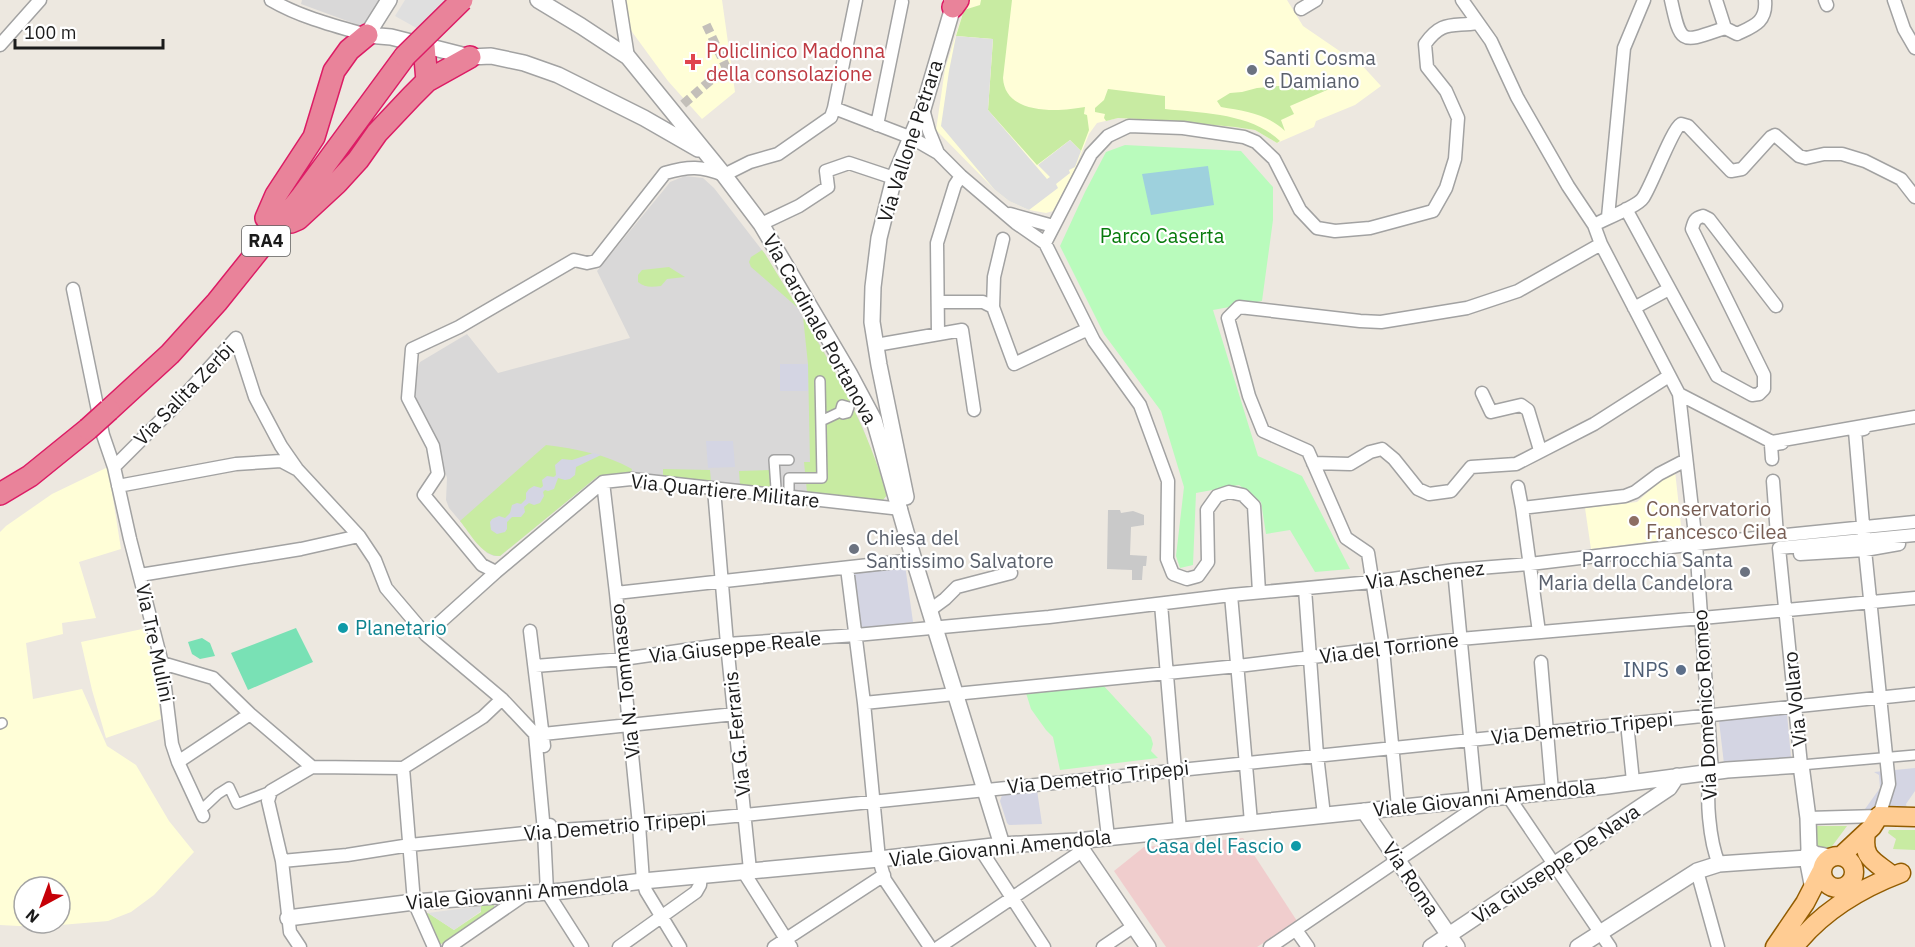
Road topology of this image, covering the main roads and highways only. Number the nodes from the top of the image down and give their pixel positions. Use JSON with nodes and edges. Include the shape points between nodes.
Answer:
{"nodes":[{"id":1,"x":444,"y":0,"type":"edge"},
{"id":2,"x":462,"y":0,"type":"edge"},
{"id":3,"x":367,"y":35,"type":"road end"},
{"id":4,"x":424,"y":46,"type":"road end"},
{"id":5,"x":401,"y":52,"type":"junction"},
{"id":6,"x":470,"y":57,"type":"road end"},
{"id":7,"x":427,"y":81,"type":"junction"},
{"id":8,"x":270,"y":224,"type":"junction"},
{"id":9,"x":87,"y":422,"type":"junction"},
{"id":10,"x":0,"y":479,"type":"edge"},
{"id":11,"x":0,"y":494,"type":"edge"},
{"id":12,"x":1915,"y":817,"type":"edge"},
{"id":13,"x":1866,"y":833,"type":"junction"},
{"id":14,"x":1826,"y":868,"type":"junction"},
{"id":15,"x":1902,"y":873,"type":"edge"},
{"id":16,"x":1854,"y":876,"type":"junction"},
{"id":17,"x":1837,"y":897,"type":"junction"},
{"id":18,"x":1775,"y":947,"type":"edge"},
{"id":19,"x":1794,"y":947,"type":"edge"}],
"edges":[{"from":1,"to":5,"type":"highway","number":"RA4"},
{"from":2,"to":5,"type":"highway","number":"RA4","bridge":true},
{"from":3,"to":8,"type":"highway","via":[[349,50],[334,71],[314,137],[276,195]]},
{"from":4,"to":7,"type":"highway"},
{"from":5,"to":8,"type":"highway","number":"RA4"},
{"from":6,"to":7,"type":"highway"},
{"from":7,"to":8,"type":"highway","via":[[377,133],[337,183],[298,219]]},
{"from":8,"to":9,"type":"highway","number":"RA4","bridge":true,"via":[[217,302],[170,354]]},
{"from":9,"to":10,"type":"highway","number":"RA4"},
{"from":9,"to":11,"type":"highway","number":"RA4","via":[[30,476]]},
{"from":12,"to":13,"type":"main road","via":[[1879,816]]},
{"from":13,"to":14,"type":"main road"},
{"from":13,"to":15,"type":"main road","via":[[1864,846],[1868,856]]},
{"from":14,"to":16,"type":"main road","via":[[1846,858],[1853,866]]},
{"from":14,"to":17,"type":"main road","via":[[1824,882]]},
{"from":14,"to":18,"type":"main road"},
{"from":15,"to":16,"type":"main road"},
{"from":15,"to":17,"type":"main road"},
{"from":16,"to":17,"type":"main road"},
{"from":17,"to":19,"type":"main road"}]}
